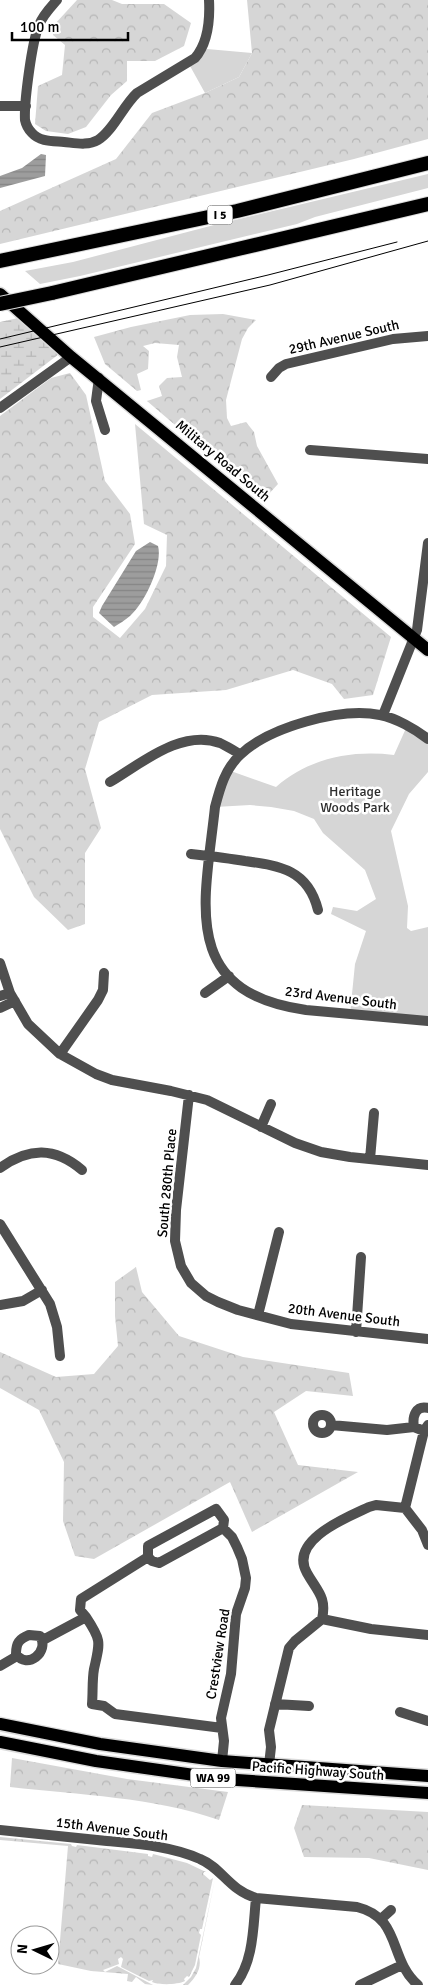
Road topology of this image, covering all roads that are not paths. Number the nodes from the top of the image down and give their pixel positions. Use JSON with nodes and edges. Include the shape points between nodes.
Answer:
{"nodes":[{"id":1,"x":57,"y":0,"type":"edge"},
{"id":2,"x":209,"y":0,"type":"edge"},
{"id":3,"x":0,"y":106,"type":"edge"},
{"id":4,"x":26,"y":106,"type":"junction"},
{"id":5,"x":428,"y":163,"type":"edge"},
{"id":6,"x":428,"y":204,"type":"edge"},
{"id":7,"x":5,"y":260,"type":"edge"},
{"id":8,"x":0,"y":294,"type":"edge"},
{"id":9,"x":0,"y":304,"type":"edge"},
{"id":10,"x":428,"y":336,"type":"edge"},
{"id":11,"x":71,"y":357,"type":"junction"},
{"id":12,"x":271,"y":377,"type":"dead end"},
{"id":13,"x":99,"y":378,"type":"junction"},
{"id":14,"x":0,"y":408,"type":"edge"},
{"id":15,"x":105,"y":430,"type":"dead end"},
{"id":16,"x":310,"y":450,"type":"dead end"},
{"id":17,"x":428,"y":459,"type":"edge"},
{"id":18,"x":428,"y":543,"type":"edge"},
{"id":19,"x":427,"y":568,"type":"edge"},
{"id":20,"x":414,"y":640,"type":"junction"},
{"id":21,"x":428,"y":650,"type":"edge"},
{"id":22,"x":383,"y":715,"type":"junction"},
{"id":23,"x":428,"y":739,"type":"edge"},
{"id":24,"x":240,"y":754,"type":"junction"},
{"id":25,"x":110,"y":782,"type":"dead end"},
{"id":26,"x":191,"y":854,"type":"dead end"},
{"id":27,"x":210,"y":856,"type":"junction"},
{"id":28,"x":318,"y":910,"type":"dead end"},
{"id":29,"x":0,"y":963,"type":"edge"},
{"id":30,"x":104,"y":973,"type":"dead end"},
{"id":31,"x":228,"y":976,"type":"junction"},
{"id":32,"x":205,"y":993,"type":"dead end"},
{"id":33,"x":0,"y":996,"type":"edge"},
{"id":34,"x":13,"y":997,"type":"junction"},
{"id":35,"x":0,"y":1008,"type":"edge"},
{"id":36,"x":428,"y":1021,"type":"edge"},
{"id":37,"x":60,"y":1054,"type":"junction"},
{"id":38,"x":189,"y":1095,"type":"junction"},
{"id":39,"x":270,"y":1104,"type":"dead end"},
{"id":40,"x":374,"y":1113,"type":"dead end"},
{"id":41,"x":261,"y":1127,"type":"junction"},
{"id":42,"x":370,"y":1159,"type":"junction"},
{"id":43,"x":428,"y":1165,"type":"edge"},
{"id":44,"x":0,"y":1168,"type":"edge"},
{"id":45,"x":82,"y":1170,"type":"dead end"},
{"id":46,"x":0,"y":1224,"type":"edge"},
{"id":47,"x":279,"y":1232,"type":"dead end"},
{"id":48,"x":361,"y":1257,"type":"dead end"},
{"id":49,"x":42,"y":1290,"type":"junction"},
{"id":50,"x":0,"y":1305,"type":"edge"},
{"id":51,"x":258,"y":1315,"type":"junction"},
{"id":52,"x":356,"y":1332,"type":"junction"},
{"id":53,"x":428,"y":1339,"type":"edge"},
{"id":54,"x":60,"y":1356,"type":"dead end"},
{"id":55,"x":428,"y":1408,"type":"edge"},
{"id":56,"x":331,"y":1425,"type":"dead end"},
{"id":57,"x":422,"y":1427,"type":"edge"},
{"id":58,"x":405,"y":1508,"type":"junction"},
{"id":59,"x":223,"y":1528,"type":"junction"},
{"id":60,"x":428,"y":1545,"type":"edge"},
{"id":61,"x":148,"y":1557,"type":"junction"},
{"id":62,"x":86,"y":1617,"type":"junction"},
{"id":63,"x":322,"y":1619,"type":"junction"},
{"id":64,"x":428,"y":1635,"type":"edge"},
{"id":65,"x":43,"y":1640,"type":"junction"},
{"id":66,"x":17,"y":1656,"type":"junction"},
{"id":67,"x":0,"y":1666,"type":"edge"},
{"id":68,"x":275,"y":1704,"type":"junction"},
{"id":69,"x":309,"y":1706,"type":"dead end"},
{"id":70,"x":400,"y":1712,"type":"dead end"},
{"id":71,"x":428,"y":1721,"type":"edge"},
{"id":72,"x":0,"y":1724,"type":"edge"},
{"id":73,"x":222,"y":1728,"type":"junction"},
{"id":74,"x":0,"y":1734,"type":"edge"},
{"id":75,"x":59,"y":1737,"type":"junction"},
{"id":76,"x":0,"y":1742,"type":"edge"},
{"id":77,"x":222,"y":1761,"type":"junction"},
{"id":78,"x":124,"y":1765,"type":"junction"},
{"id":79,"x":269,"y":1765,"type":"junction"},
{"id":80,"x":428,"y":1776,"type":"edge"},
{"id":81,"x":424,"y":1792,"type":"edge"},
{"id":82,"x":0,"y":1830,"type":"edge"},
{"id":83,"x":256,"y":1898,"type":"junction"},
{"id":84,"x":391,"y":1910,"type":"dead end"},
{"id":85,"x":381,"y":1919,"type":"junction"},
{"id":86,"x":402,"y":1965,"type":"junction"},
{"id":87,"x":235,"y":1985,"type":"edge"},
{"id":88,"x":360,"y":1985,"type":"edge"},
{"id":89,"x":418,"y":1985,"type":"edge"}],
"edges":[{"from":1,"to":4,"type":"street","via":[[45,14],[36,36]]},
{"from":2,"to":4,"type":"street","via":[[206,34],[200,52],[137,93],[104,135],[92,143],[43,141],[30,131],[25,120]]},
{"from":3,"to":4,"type":"street"},
{"from":5,"to":7,"type":"highway","number":"I 5","via":[[238,211]]},
{"from":6,"to":9,"type":"highway","bridge":true},
{"from":8,"to":11,"type":"main road","name":"Military Road South"},
{"from":10,"to":12,"type":"street","name":"29th Avenue South","via":[[393,339],[286,364]]},
{"from":11,"to":13,"type":"main road","name":"Military Road South"},
{"from":11,"to":14,"type":"street"},
{"from":13,"to":15,"type":"street","via":[[96,401]]},
{"from":13,"to":20,"type":"main road","name":"Military Road South"},
{"from":16,"to":17,"type":"street"},
{"from":18,"to":19,"type":"street"},
{"from":19,"to":20,"type":"street"},
{"from":20,"to":21,"type":"main road","name":"Military Road South"},
{"from":20,"to":22,"type":"street"},
{"from":22,"to":23,"type":"street"},
{"from":22,"to":24,"type":"street","via":[[348,714],[310,721],[261,740]]},
{"from":24,"to":25,"type":"street","via":[[212,741],[182,742]]},
{"from":24,"to":27,"type":"street","via":[[220,788]]},
{"from":26,"to":27,"type":"street"},
{"from":27,"to":28,"type":"street","via":[[287,869],[310,888]]},
{"from":27,"to":31,"type":"street","via":[[205,900],[207,935]]},
{"from":29,"to":34,"type":"street"},
{"from":30,"to":37,"type":"street","via":[[103,990],[98,1000]]},
{"from":31,"to":32,"type":"street"},
{"from":31,"to":36,"type":"street","name":"23rd Avenue South","via":[[261,999],[286,1007]]},
{"from":33,"to":34,"type":"street"},
{"from":34,"to":35,"type":"street"},
{"from":34,"to":37,"type":"street","via":[[28,1024]]},
{"from":37,"to":38,"type":"street","via":[[112,1080]]},
{"from":38,"to":41,"type":"street","via":[[207,1100]]},
{"from":38,"to":51,"type":"street","name":"South 280th Place","via":[[176,1210],[178,1258],[185,1274],[198,1290],[218,1302]]},
{"from":39,"to":41,"type":"street"},
{"from":40,"to":42,"type":"street"},
{"from":41,"to":42,"type":"street","via":[[321,1152]]},
{"from":42,"to":43,"type":"street"},
{"from":44,"to":45,"type":"street","via":[[24,1156],[41,1153],[63,1156]]},
{"from":46,"to":49,"type":"street"},
{"from":47,"to":51,"type":"street"},
{"from":48,"to":52,"type":"street"},
{"from":49,"to":50,"type":"street","via":[[23,1301]]},
{"from":49,"to":54,"type":"street","via":[[57,1327]]},
{"from":51,"to":52,"type":"street","name":"20th Avenue South","via":[[291,1324]]},
{"from":52,"to":53,"type":"street","name":"20th Avenue South"},
{"from":55,"to":57,"type":"street","via":[[417,1410],[414,1418]]},
{"from":56,"to":57,"type":"street","via":[[387,1430]]},
{"from":57,"to":58,"type":"street"},
{"from":58,"to":60,"type":"street","via":[[422,1530]]},
{"from":58,"to":63,"type":"street","via":[[369,1507],[328,1526],[311,1543],[304,1563],[323,1599]]},
{"from":59,"to":61,"type":"street","via":[[158,1563]]},
{"from":59,"to":61,"type":"street","name":"Crestview Road","via":[[224,1520],[216,1510],[148,1546]]},
{"from":59,"to":73,"type":"street","name":"Crestview Road","via":[[237,1547],[246,1578],[236,1614]]},
{"from":61,"to":62,"type":"street","name":"Crestview Road","via":[[81,1599],[80,1610]]},
{"from":62,"to":65,"type":"street"},
{"from":62,"to":73,"type":"street","via":[[99,1640],[92,1704],[104,1706],[115,1714]]},
{"from":63,"to":64,"type":"street","via":[[371,1629]]},
{"from":63,"to":68,"type":"street","via":[[289,1648]]},
{"from":65,"to":66,"type":"street","via":[[43,1648],[29,1661]]},
{"from":65,"to":66,"type":"street","via":[[34,1635],[22,1638],[16,1647]]},
{"from":66,"to":67,"type":"street"},
{"from":68,"to":69,"type":"street"},
{"from":68,"to":79,"type":"street","via":[[269,1730]]},
{"from":70,"to":71,"type":"street"},
{"from":72,"to":75,"type":"main road","name":"Pacific Highway South","number":"WA 99"},
{"from":73,"to":77,"type":"street","name":"Crestview Road"},
{"from":74,"to":75,"type":"main road","via":[[22,1739]]},
{"from":75,"to":77,"type":"main road","name":"Pacific Highway South","number":"WA 99"},
{"from":76,"to":78,"type":"main road","name":"Pacific Highway South","number":"WA 99"},
{"from":77,"to":78,"type":"main road","via":[[216,1770],[210,1771]]},
{"from":77,"to":79,"type":"main road","name":"Pacific Highway South","number":"WA 99"},
{"from":78,"to":81,"type":"main road","name":"Pacific Highway South","number":"WA 99","via":[[222,1779]]},
{"from":79,"to":80,"type":"main road","name":"Pacific Highway South","number":"WA 99"},
{"from":82,"to":83,"type":"street","name":"15th Avenue South","via":[[149,1845],[178,1851],[200,1858],[233,1887]]},
{"from":83,"to":85,"type":"street","name":"15th Avenue South","via":[[356,1907]]},
{"from":83,"to":87,"type":"street","via":[[250,1953]]},
{"from":84,"to":85,"type":"street"},
{"from":85,"to":86,"type":"street","via":[[390,1932]]},
{"from":86,"to":88,"type":"street"},
{"from":86,"to":89,"type":"street"}]}
